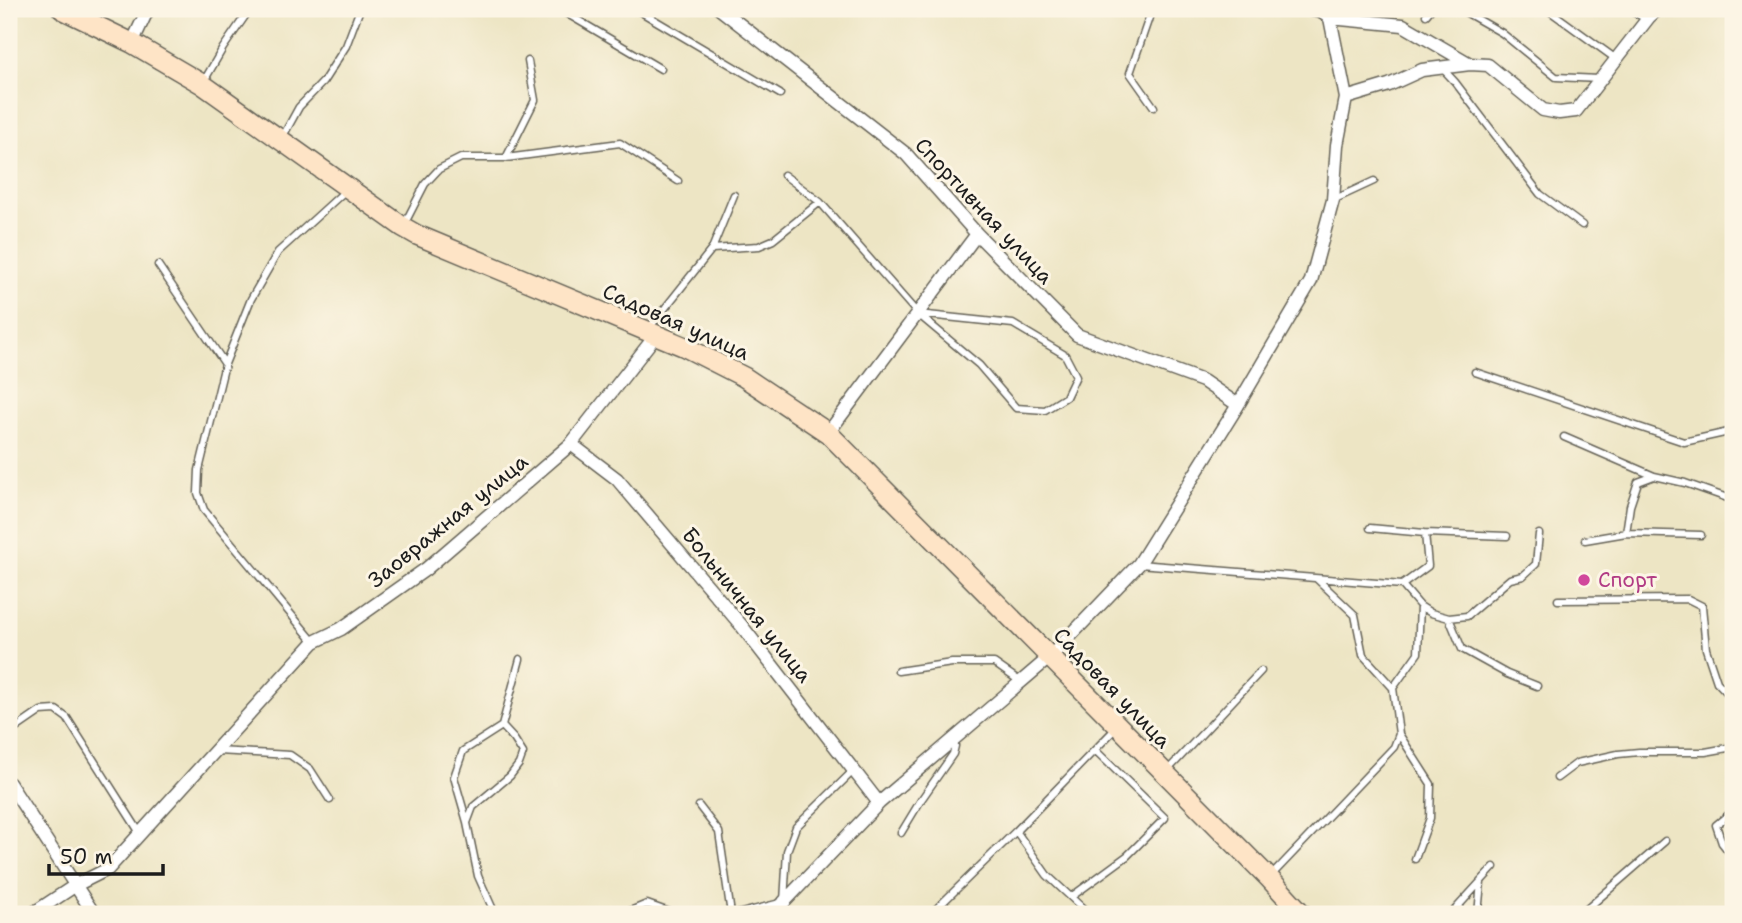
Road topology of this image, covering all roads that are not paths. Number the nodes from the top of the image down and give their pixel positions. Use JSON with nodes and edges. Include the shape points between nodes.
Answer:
{"nodes":[{"id":1,"x":62,"y":9,"type":"edge"},
{"id":2,"x":148,"y":9,"type":"edge"},
{"id":3,"x":250,"y":9,"type":"edge"},
{"id":4,"x":360,"y":9,"type":"edge"},
{"id":5,"x":559,"y":9,"type":"edge"},
{"id":6,"x":636,"y":9,"type":"edge"},
{"id":7,"x":720,"y":9,"type":"edge"},
{"id":8,"x":1152,"y":9,"type":"edge"},
{"id":9,"x":1308,"y":9,"type":"edge"},
{"id":10,"x":1431,"y":9,"type":"edge"},
{"id":11,"x":1460,"y":9,"type":"edge"},
{"id":12,"x":1547,"y":9,"type":"edge"},
{"id":13,"x":1634,"y":9,"type":"edge"},
{"id":14,"x":1653,"y":13,"type":"edge"},
{"id":15,"x":1426,"y":15,"type":"dead end"},
{"id":16,"x":1330,"y":18,"type":"junction"},
{"id":17,"x":132,"y":43,"type":"junction"},
{"id":18,"x":1616,"y":59,"type":"junction"},
{"id":19,"x":528,"y":61,"type":"dead end"},
{"id":20,"x":1470,"y":64,"type":"junction"},
{"id":21,"x":1442,"y":68,"type":"junction"},
{"id":22,"x":661,"y":69,"type":"dead end"},
{"id":23,"x":1601,"y":79,"type":"junction"},
{"id":24,"x":202,"y":84,"type":"junction"},
{"id":25,"x":780,"y":93,"type":"dead end"},
{"id":26,"x":1346,"y":98,"type":"junction"},
{"id":27,"x":1154,"y":107,"type":"dead end"},
{"id":28,"x":281,"y":139,"type":"junction"},
{"id":29,"x":506,"y":158,"type":"junction"},
{"id":30,"x":784,"y":176,"type":"dead end"},
{"id":31,"x":678,"y":181,"type":"dead end"},
{"id":32,"x":1374,"y":181,"type":"dead end"},
{"id":33,"x":347,"y":189,"type":"junction"},
{"id":34,"x":734,"y":195,"type":"dead end"},
{"id":35,"x":1333,"y":200,"type":"junction"},
{"id":36,"x":820,"y":202,"type":"junction"},
{"id":37,"x":1582,"y":225,"type":"dead end"},
{"id":38,"x":403,"y":227,"type":"junction"},
{"id":39,"x":977,"y":234,"type":"junction"},
{"id":40,"x":712,"y":249,"type":"junction"},
{"id":41,"x":158,"y":265,"type":"dead end"},
{"id":42,"x":918,"y":314,"type":"junction"},
{"id":43,"x":651,"y":334,"type":"junction"},
{"id":44,"x":225,"y":365,"type":"junction"},
{"id":45,"x":1475,"y":372,"type":"dead end"},
{"id":46,"x":1238,"y":405,"type":"junction"},
{"id":47,"x":1733,"y":431,"type":"edge"},
{"id":48,"x":828,"y":433,"type":"junction"},
{"id":49,"x":1564,"y":437,"type":"dead end"},
{"id":50,"x":571,"y":444,"type":"junction"},
{"id":51,"x":1654,"y":476,"type":"junction"},
{"id":52,"x":1733,"y":500,"type":"edge"},
{"id":53,"x":1370,"y":528,"type":"dead end"},
{"id":54,"x":1425,"y":533,"type":"junction"},
{"id":55,"x":1626,"y":533,"type":"junction"},
{"id":56,"x":1539,"y":534,"type":"dead end"},
{"id":57,"x":1701,"y":535,"type":"dead end"},
{"id":58,"x":1507,"y":536,"type":"dead end"},
{"id":59,"x":1585,"y":540,"type":"dead end"},
{"id":60,"x":1139,"y":564,"type":"junction"},
{"id":61,"x":1315,"y":578,"type":"junction"},
{"id":62,"x":1402,"y":585,"type":"junction"},
{"id":63,"x":1558,"y":600,"type":"dead end"},
{"id":64,"x":1420,"y":606,"type":"junction"},
{"id":65,"x":1449,"y":618,"type":"junction"},
{"id":66,"x":314,"y":642,"type":"junction"},
{"id":67,"x":1050,"y":657,"type":"junction"},
{"id":68,"x":520,"y":659,"type":"dead end"},
{"id":69,"x":898,"y":671,"type":"dead end"},
{"id":70,"x":1261,"y":671,"type":"dead end"},
{"id":71,"x":1021,"y":682,"type":"junction"},
{"id":72,"x":1537,"y":686,"type":"dead end"},
{"id":73,"x":1393,"y":688,"type":"junction"},
{"id":74,"x":1733,"y":699,"type":"edge"},
{"id":75,"x":502,"y":726,"type":"junction"},
{"id":76,"x":1118,"y":726,"type":"junction"},
{"id":77,"x":9,"y":733,"type":"edge"},
{"id":78,"x":1399,"y":734,"type":"junction"},
{"id":79,"x":954,"y":740,"type":"junction"},
{"id":80,"x":1733,"y":747,"type":"edge"},
{"id":81,"x":1095,"y":750,"type":"junction"},
{"id":82,"x":215,"y":751,"type":"junction"},
{"id":83,"x":854,"y":770,"type":"junction"},
{"id":84,"x":1165,"y":774,"type":"junction"},
{"id":85,"x":1557,"y":778,"type":"dead end"},
{"id":86,"x":9,"y":783,"type":"edge"},
{"id":87,"x":330,"y":800,"type":"dead end"},
{"id":88,"x":879,"y":803,"type":"junction"},
{"id":89,"x":699,"y":806,"type":"dead end"},
{"id":90,"x":1733,"y":811,"type":"edge"},
{"id":91,"x":467,"y":823,"type":"junction"},
{"id":92,"x":1016,"y":831,"type":"junction"},
{"id":93,"x":901,"y":833,"type":"dead end"},
{"id":94,"x":140,"y":834,"type":"junction"},
{"id":95,"x":1665,"y":841,"type":"dead end"},
{"id":96,"x":1733,"y":857,"type":"edge"},
{"id":97,"x":1415,"y":859,"type":"dead end"},
{"id":98,"x":1494,"y":867,"type":"dead end"},
{"id":99,"x":1269,"y":878,"type":"junction"},
{"id":100,"x":1482,"y":880,"type":"junction"},
{"id":101,"x":76,"y":885,"type":"junction"},
{"id":102,"x":1071,"y":897,"type":"junction"},
{"id":103,"x":784,"y":902,"type":"junction"},
{"id":104,"x":32,"y":914,"type":"edge"},
{"id":105,"x":94,"y":914,"type":"edge"},
{"id":106,"x":495,"y":914,"type":"edge"},
{"id":107,"x":623,"y":914,"type":"edge"},
{"id":108,"x":675,"y":914,"type":"edge"},
{"id":109,"x":731,"y":914,"type":"edge"},
{"id":110,"x":737,"y":914,"type":"edge"},
{"id":111,"x":776,"y":914,"type":"edge"},
{"id":112,"x":931,"y":914,"type":"edge"},
{"id":113,"x":1089,"y":914,"type":"edge"},
{"id":114,"x":1302,"y":914,"type":"edge"},
{"id":115,"x":1451,"y":914,"type":"edge"},
{"id":116,"x":1478,"y":914,"type":"edge"},
{"id":117,"x":1581,"y":914,"type":"edge"}],
"edges":[{"from":1,"to":17,"type":"street","name":"Садовая улица"},
{"from":2,"to":17,"type":"street"},
{"from":3,"to":24,"type":"lane"},
{"from":4,"to":28,"type":"lane","via":[[346,46],[323,82],[299,107]]},
{"from":5,"to":22,"type":"lane"},
{"from":6,"to":25,"type":"lane"},
{"from":7,"to":39,"type":"street","name":"Спортивная улица","via":[[906,154]]},
{"from":8,"to":27,"type":"lane","via":[[1130,73]]},
{"from":9,"to":16,"type":"street"},
{"from":10,"to":15,"type":"lane"},
{"from":11,"to":23,"type":"lane","via":[[1502,33],[1556,77]]},
{"from":12,"to":18,"type":"lane"},
{"from":13,"to":14,"type":"street"},
{"from":14,"to":18,"type":"street"},
{"from":16,"to":20,"type":"street","via":[[1403,25]]},
{"from":16,"to":26,"type":"street"},
{"from":17,"to":24,"type":"street","name":"Садовая улица"},
{"from":18,"to":23,"type":"street"},
{"from":19,"to":29,"type":"lane","via":[[535,100]]},
{"from":20,"to":21,"type":"street"},
{"from":20,"to":23,"type":"street","via":[[1488,65],[1544,110],[1559,113],[1576,111]]},
{"from":21,"to":26,"type":"street","via":[[1422,70]]},
{"from":21,"to":37,"type":"lane","via":[[1540,194]]},
{"from":24,"to":28,"type":"street","name":"Садовая улица"},
{"from":26,"to":35,"type":"street"},
{"from":28,"to":33,"type":"street","name":"Садовая улица"},
{"from":29,"to":31,"type":"lane","via":[[620,143]]},
{"from":29,"to":38,"type":"lane","via":[[461,158],[439,169],[425,184]]},
{"from":30,"to":36,"type":"lane"},
{"from":32,"to":35,"type":"lane"},
{"from":33,"to":38,"type":"street","name":"Садовая улица"},
{"from":33,"to":44,"type":"lane","via":[[278,252],[251,299]]},
{"from":34,"to":40,"type":"lane"},
{"from":35,"to":46,"type":"street","via":[[1311,281]]},
{"from":36,"to":40,"type":"lane","via":[[773,240],[759,246]]},
{"from":36,"to":42,"type":"lane"},
{"from":38,"to":43,"type":"street","name":"Садовая улица"},
{"from":39,"to":42,"type":"street"},
{"from":39,"to":46,"type":"street","name":"Спортивная улица","via":[[1077,335],[1203,381]]},
{"from":40,"to":43,"type":"lane"},
{"from":41,"to":44,"type":"lane"},
{"from":42,"to":42,"type":"lane","via":[[979,365],[1016,408],[1045,410],[1066,397],[1076,376],[1065,355],[1013,324]]},
{"from":42,"to":48,"type":"street"},
{"from":43,"to":48,"type":"street","name":"Садовая улица","via":[[744,377]]},
{"from":43,"to":50,"type":"street","name":"Заовражная улица"},
{"from":44,"to":66,"type":"lane","via":[[199,470],[200,501]]},
{"from":45,"to":47,"type":"lane","via":[[1684,442]]},
{"from":46,"to":60,"type":"street"},
{"from":48,"to":67,"type":"street","name":"Садовая улица"},
{"from":49,"to":51,"type":"lane"},
{"from":50,"to":66,"type":"street","name":"Заовражная улица","via":[[426,569],[341,629]]},
{"from":50,"to":83,"type":"street","name":"Больничная улица","via":[[617,479],[741,625]]},
{"from":51,"to":52,"type":"lane"},
{"from":51,"to":55,"type":"lane","via":[[1638,482]]},
{"from":53,"to":54,"type":"lane"},
{"from":54,"to":58,"type":"lane"},
{"from":54,"to":62,"type":"lane","via":[[1428,566]]},
{"from":55,"to":57,"type":"lane"},
{"from":55,"to":59,"type":"lane"},
{"from":56,"to":65,"type":"lane","via":[[1536,564],[1523,576],[1510,579],[1467,616]]},
{"from":60,"to":61,"type":"lane"},
{"from":60,"to":67,"type":"street"},
{"from":61,"to":62,"type":"lane"},
{"from":61,"to":73,"type":"lane","via":[[1355,615],[1363,655]]},
{"from":62,"to":64,"type":"lane"},
{"from":63,"to":74,"type":"lane","via":[[1688,599],[1702,607],[1706,649],[1717,682]]},
{"from":64,"to":65,"type":"lane"},
{"from":64,"to":73,"type":"lane","via":[[1418,653]]},
{"from":65,"to":72,"type":"lane","via":[[1462,649]]},
{"from":66,"to":82,"type":"street","name":"Заовражная улица"},
{"from":67,"to":71,"type":"street"},
{"from":67,"to":76,"type":"street","name":"Садовая улица"},
{"from":68,"to":75,"type":"lane"},
{"from":69,"to":71,"type":"lane","via":[[994,663]]},
{"from":70,"to":84,"type":"lane"},
{"from":71,"to":79,"type":"street"},
{"from":73,"to":78,"type":"lane"},
{"from":75,"to":91,"type":"lane","via":[[463,751],[454,777]]},
{"from":75,"to":91,"type":"lane","via":[[523,753],[510,776],[473,807]]},
{"from":76,"to":81,"type":"lane"},
{"from":76,"to":84,"type":"street","name":"Садовая улица"},
{"from":77,"to":94,"type":"lane","via":[[41,711],[56,709],[67,718]]},
{"from":78,"to":97,"type":"lane","via":[[1431,783],[1430,818]]},
{"from":78,"to":99,"type":"lane","via":[[1394,747]]},
{"from":79,"to":88,"type":"street"},
{"from":79,"to":93,"type":"lane","via":[[953,754]]},
{"from":80,"to":85,"type":"lane","via":[[1618,754],[1577,764]]},
{"from":81,"to":92,"type":"lane"},
{"from":81,"to":102,"type":"lane","via":[[1164,818],[1127,856]]},
{"from":82,"to":87,"type":"lane","via":[[290,755],[310,769]]},
{"from":82,"to":94,"type":"street","name":"Заовражная улица"},
{"from":83,"to":88,"type":"street","name":"Больничная улица"},
{"from":83,"to":103,"type":"lane","via":[[796,827],[787,851]]},
{"from":84,"to":99,"type":"street","name":"Садовая улица"},
{"from":86,"to":101,"type":"street"},
{"from":88,"to":103,"type":"street"},
{"from":89,"to":109,"type":"lane","via":[[719,832]]},
{"from":90,"to":96,"type":"lane","via":[[1716,825]]},
{"from":91,"to":106,"type":"lane","via":[[478,876]]},
{"from":92,"to":102,"type":"lane","via":[[1046,875]]},
{"from":92,"to":112,"type":"lane"},
{"from":94,"to":101,"type":"street","name":"Заовражная улица","via":[[108,869]]},
{"from":95,"to":117,"type":"lane"},
{"from":98,"to":100,"type":"lane"},
{"from":99,"to":114,"type":"street","name":"Садовая улица"},
{"from":100,"to":115,"type":"lane"},
{"from":100,"to":116,"type":"lane"},
{"from":101,"to":104,"type":"street","name":"Заовражная улица"},
{"from":101,"to":105,"type":"street"},
{"from":102,"to":113,"type":"lane"},
{"from":103,"to":110,"type":"lane"},
{"from":103,"to":111,"type":"street"},
{"from":107,"to":108,"type":"lane","via":[[647,904]]}]}
